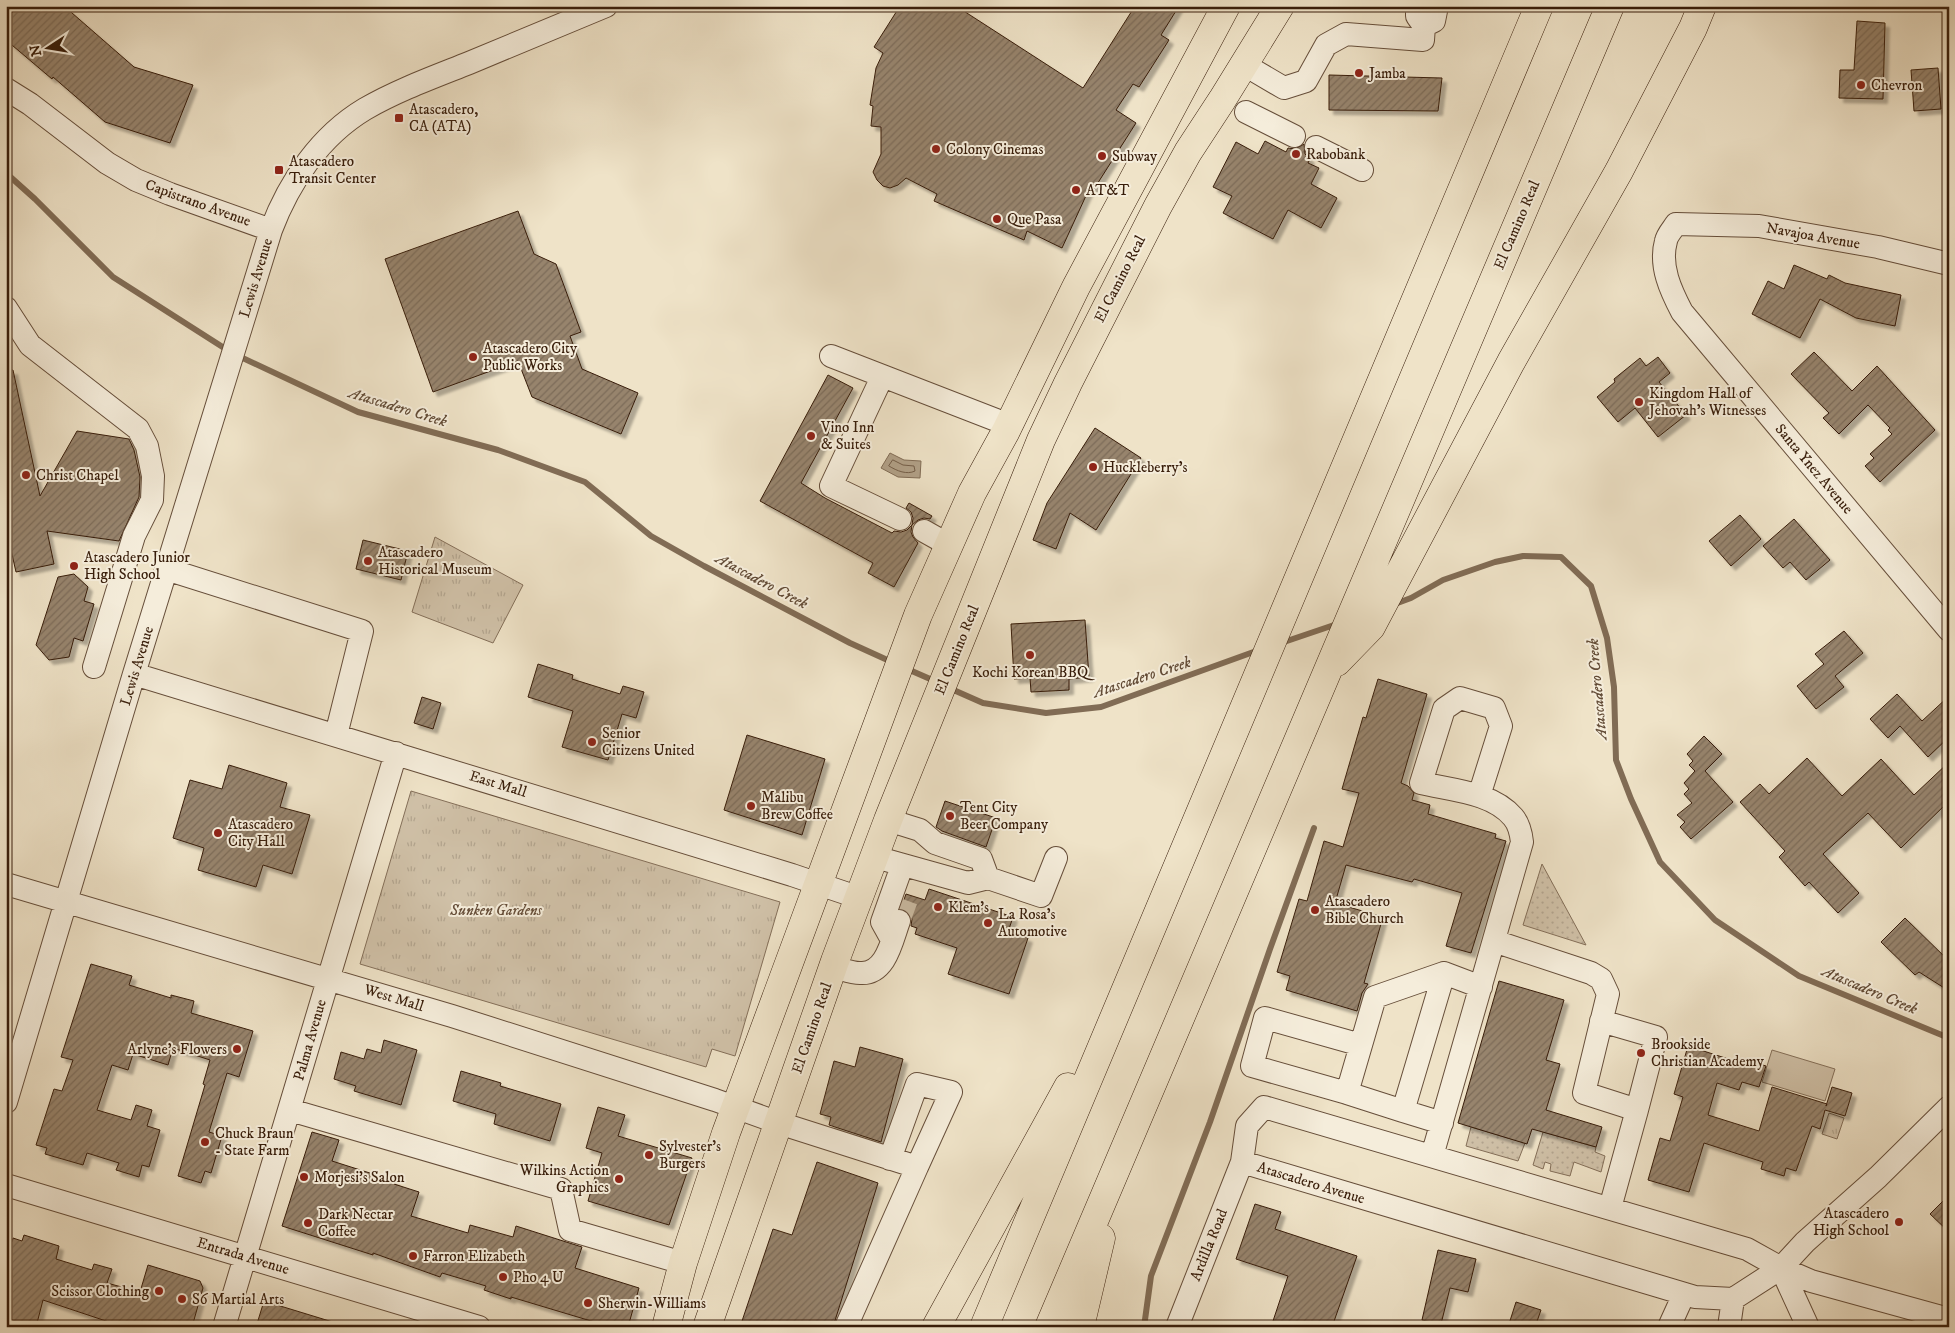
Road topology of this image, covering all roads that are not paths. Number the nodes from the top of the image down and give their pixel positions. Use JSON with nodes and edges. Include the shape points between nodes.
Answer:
{"nodes":[{"id":1,"x":606,"y":6,"type":"edge"},
{"id":2,"x":1226,"y":6,"type":"edge"},
{"id":3,"x":1280,"y":6,"type":"edge"},
{"id":4,"x":1437,"y":6,"type":"edge"},
{"id":5,"x":1539,"y":6,"type":"edge"},
{"id":6,"x":1610,"y":6,"type":"edge"},
{"id":7,"x":1702,"y":6,"type":"edge"},
{"id":8,"x":1421,"y":16,"type":"edge"},
{"id":9,"x":1243,"y":64,"type":"junction"},
{"id":10,"x":6,"y":88,"type":"edge"},
{"id":11,"x":1246,"y":112,"type":"dead end"},
{"id":12,"x":1294,"y":136,"type":"dead end"},
{"id":13,"x":1316,"y":147,"type":"dead end"},
{"id":14,"x":1362,"y":170,"type":"dead end"},
{"id":15,"x":1676,"y":224,"type":"joint"},
{"id":16,"x":271,"y":230,"type":"junction"},
{"id":17,"x":1949,"y":264,"type":"edge"},
{"id":18,"x":6,"y":308,"type":"edge"},
{"id":19,"x":831,"y":356,"type":"dead end"},
{"id":20,"x":882,"y":377,"type":"junction"},
{"id":21,"x":1009,"y":425,"type":"junction"},
{"id":22,"x":900,"y":519,"type":"dead end"},
{"id":23,"x":924,"y":531,"type":"dead end"},
{"id":24,"x":949,"y":544,"type":"junction"},
{"id":25,"x":166,"y":569,"type":"junction"},
{"id":26,"x":1949,"y":630,"type":"edge"},
{"id":27,"x":94,"y":668,"type":"dead end"},
{"id":28,"x":134,"y":674,"type":"junction"},
{"id":29,"x":1326,"y":674,"type":"junction"},
{"id":30,"x":336,"y":736,"type":"junction"},
{"id":31,"x":396,"y":753,"type":"junction"},
{"id":32,"x":1479,"y":796,"type":"junction"},
{"id":33,"x":888,"y":820,"type":"junction"},
{"id":34,"x":875,"y":857,"type":"junction"},
{"id":35,"x":1056,"y":858,"type":"dead end"},
{"id":36,"x":910,"y":868,"type":"junction"},
{"id":37,"x":988,"y":878,"type":"junction"},
{"id":38,"x":818,"y":883,"type":"junction"},
{"id":39,"x":6,"y":884,"type":"edge"},
{"id":40,"x":909,"y":894,"type":"tunnel mouth"},
{"id":41,"x":860,"y":898,"type":"junction"},
{"id":42,"x":66,"y":903,"type":"junction"},
{"id":43,"x":1494,"y":941,"type":"junction"},
{"id":44,"x":1138,"y":961,"type":"junction"},
{"id":45,"x":833,"y":967,"type":"junction"},
{"id":46,"x":1444,"y":973,"type":"junction"},
{"id":47,"x":328,"y":979,"type":"junction"},
{"id":48,"x":1481,"y":987,"type":"junction"},
{"id":49,"x":1601,"y":1021,"type":"junction"},
{"id":50,"x":1361,"y":1045,"type":"junction"},
{"id":51,"x":1347,"y":1093,"type":"junction"},
{"id":52,"x":6,"y":1102,"type":"edge"},
{"id":53,"x":736,"y":1107,"type":"junction"},
{"id":54,"x":1949,"y":1107,"type":"edge"},
{"id":55,"x":290,"y":1110,"type":"junction"},
{"id":56,"x":1637,"y":1110,"type":"junction"},
{"id":57,"x":1403,"y":1111,"type":"junction"},
{"id":58,"x":779,"y":1123,"type":"junction"},
{"id":59,"x":1442,"y":1123,"type":"junction"},
{"id":60,"x":1432,"y":1156,"type":"junction"},
{"id":61,"x":890,"y":1160,"type":"junction"},
{"id":62,"x":1242,"y":1162,"type":"junction"},
{"id":63,"x":917,"y":1167,"type":"junction"},
{"id":64,"x":1118,"y":1167,"type":"junction"},
{"id":65,"x":6,"y":1185,"type":"edge"},
{"id":66,"x":1610,"y":1208,"type":"junction"},
{"id":67,"x":246,"y":1256,"type":"junction"},
{"id":68,"x":683,"y":1263,"type":"junction"},
{"id":69,"x":1781,"y":1268,"type":"junction"},
{"id":70,"x":1684,"y":1294,"type":"junction"},
{"id":71,"x":1733,"y":1299,"type":"junction"},
{"id":72,"x":1949,"y":1319,"type":"edge"},
{"id":73,"x":224,"y":1327,"type":"edge"},
{"id":74,"x":480,"y":1327,"type":"edge"},
{"id":75,"x":666,"y":1327,"type":"edge"},
{"id":76,"x":707,"y":1327,"type":"edge"},
{"id":77,"x":846,"y":1327,"type":"edge"},
{"id":78,"x":936,"y":1327,"type":"edge"},
{"id":79,"x":984,"y":1327,"type":"edge"},
{"id":80,"x":1049,"y":1327,"type":"edge"},
{"id":81,"x":1080,"y":1327,"type":"edge"},
{"id":82,"x":1177,"y":1327,"type":"edge"},
{"id":83,"x":1668,"y":1327,"type":"edge"},
{"id":84,"x":1729,"y":1327,"type":"edge"},
{"id":85,"x":1808,"y":1327,"type":"edge"}],
"edges":[{"from":1,"to":16,"type":"street","name":"Capistrano Avenue","via":[[399,92],[364,110],[333,134],[306,163],[285,196]]},
{"from":2,"to":21,"type":"main road","via":[[1076,287]]},
{"from":3,"to":9,"type":"main road","name":"El Camino Real"},
{"from":4,"to":8,"type":"street","via":[[1434,21]]},
{"from":5,"to":44,"type":"main road"},
{"from":6,"to":29,"type":"main road","name":"El Camino Real"},
{"from":7,"to":29,"type":"main road","via":[[1618,171],[1511,362],[1371,627]]},
{"from":8,"to":9,"type":"street","via":[[1423,40],[1346,34],[1326,45],[1306,81],[1284,88]]},
{"from":9,"to":33,"type":"main road","name":"El Camino Real","via":[[1158,206],[1041,440]]},
{"from":10,"to":16,"type":"street","name":"Capistrano Avenue","via":[[107,163],[136,180]]},
{"from":11,"to":12,"type":"street"},
{"from":13,"to":14,"type":"street"},
{"from":15,"to":17,"type":"street","name":"Navajoa Avenue","via":[[1758,226]]},
{"from":15,"to":26,"type":"street","name":"Santa Ynez Avenue","via":[[1666,240],[1664,259],[1669,286],[1682,312]]},
{"from":16,"to":25,"type":"street","name":"Lewis Avenue"},
{"from":18,"to":27,"type":"street","via":[[30,345],[138,429],[147,446],[154,476],[152,500],[134,536]]},
{"from":19,"to":20,"type":"street"},
{"from":20,"to":21,"type":"street"},
{"from":20,"to":22,"type":"street","via":[[831,486]]},
{"from":21,"to":24,"type":"main road"},
{"from":23,"to":24,"type":"street"},
{"from":24,"to":38,"type":"main road","via":[[904,652]]},
{"from":25,"to":28,"type":"street","name":"Lewis Avenue"},
{"from":25,"to":30,"type":"street","via":[[362,632]]},
{"from":28,"to":30,"type":"street","name":"East Mall"},
{"from":28,"to":42,"type":"street","name":"Lewis Avenue"},
{"from":29,"to":64,"type":"main road","name":"El Camino Real"},
{"from":30,"to":31,"type":"street","name":"East Mall"},
{"from":31,"to":38,"type":"street","name":"East Mall"},
{"from":31,"to":47,"type":"street","name":"Palma Avenue"},
{"from":32,"to":32,"type":"street","via":[[1501,726],[1494,708],[1460,698],[1444,709],[1421,783]]},
{"from":32,"to":43,"type":"street","via":[[1497,804],[1513,817],[1520,828],[1522,842]]},
{"from":33,"to":34,"type":"main road","name":"El Camino Real"},
{"from":33,"to":37,"type":"street","via":[[920,830],[935,843],[981,859]]},
{"from":34,"to":36,"type":"street"},
{"from":34,"to":41,"type":"main road","name":"El Camino Real"},
{"from":35,"to":37,"type":"street","via":[[1041,896]]},
{"from":36,"to":37,"type":"street","via":[[968,883]]},
{"from":36,"to":40,"type":"street"},
{"from":36,"to":45,"type":"street","via":[[882,922],[895,931],[883,963],[861,974]]},
{"from":38,"to":41,"type":"street","name":"East Mall"},
{"from":38,"to":53,"type":"main road"},
{"from":39,"to":42,"type":"street","name":"West Mall"},
{"from":41,"to":45,"type":"main road","name":"El Camino Real"},
{"from":42,"to":47,"type":"street","name":"West Mall"},
{"from":42,"to":52,"type":"street","name":"Lewis Avenue"},
{"from":43,"to":48,"type":"street"},
{"from":43,"to":49,"type":"street","via":[[1601,979],[1608,994]]},
{"from":44,"to":78,"type":"main road"},
{"from":44,"to":79,"type":"main road"},
{"from":45,"to":58,"type":"main road","name":"El Camino Real"},
{"from":46,"to":48,"type":"street"},
{"from":46,"to":50,"type":"street","via":[[1375,997]]},
{"from":46,"to":57,"type":"street"},
{"from":47,"to":53,"type":"street","name":"West Mall"},
{"from":47,"to":55,"type":"street","name":"Palma Avenue"},
{"from":48,"to":59,"type":"street"},
{"from":49,"to":56,"type":"street","via":[[1584,1093]]},
{"from":49,"to":56,"type":"street","via":[[1656,1037]]},
{"from":50,"to":51,"type":"street"},
{"from":50,"to":51,"type":"street","via":[[1265,1018],[1252,1066]]},
{"from":51,"to":57,"type":"street"},
{"from":53,"to":58,"type":"street","name":"West Mall"},
{"from":53,"to":68,"type":"main road"},
{"from":54,"to":69,"type":"street"},
{"from":55,"to":67,"type":"street","name":"Palma Avenue"},
{"from":55,"to":68,"type":"street","via":[[562,1189],[570,1230]]},
{"from":56,"to":66,"type":"street"},
{"from":57,"to":59,"type":"street"},
{"from":58,"to":61,"type":"street","name":"West Mall"},
{"from":58,"to":76,"type":"main road","name":"El Camino Real"},
{"from":59,"to":60,"type":"street"},
{"from":60,"to":62,"type":"street","name":"Atascadero Avenue","via":[[1264,1107],[1247,1126]]},
{"from":60,"to":66,"type":"street","name":"Atascadero Avenue"},
{"from":61,"to":63,"type":"street","name":"West Mall"},
{"from":61,"to":63,"type":"street","via":[[917,1084],[951,1092]]},
{"from":62,"to":70,"type":"street","name":"Atascadero Avenue"},
{"from":62,"to":82,"type":"street","name":"Ardilla Road"},
{"from":63,"to":77,"type":"street"},
{"from":64,"to":80,"type":"main road","name":"El Camino Real"},
{"from":64,"to":81,"type":"main road"},
{"from":65,"to":67,"type":"street","name":"Entrada Avenue"},
{"from":66,"to":69,"type":"street","name":"Atascadero Avenue","via":[[1747,1249]]},
{"from":67,"to":73,"type":"street","name":"Palma Avenue"},
{"from":67,"to":74,"type":"street","name":"Entrada Avenue"},
{"from":68,"to":75,"type":"main road"},
{"from":69,"to":71,"type":"street"},
{"from":69,"to":72,"type":"street","name":"Atascadero Avenue","via":[[1811,1281]]},
{"from":69,"to":85,"type":"street"},
{"from":70,"to":71,"type":"street","name":"Atascadero Avenue"},
{"from":70,"to":83,"type":"street"},
{"from":71,"to":84,"type":"street"}]}
